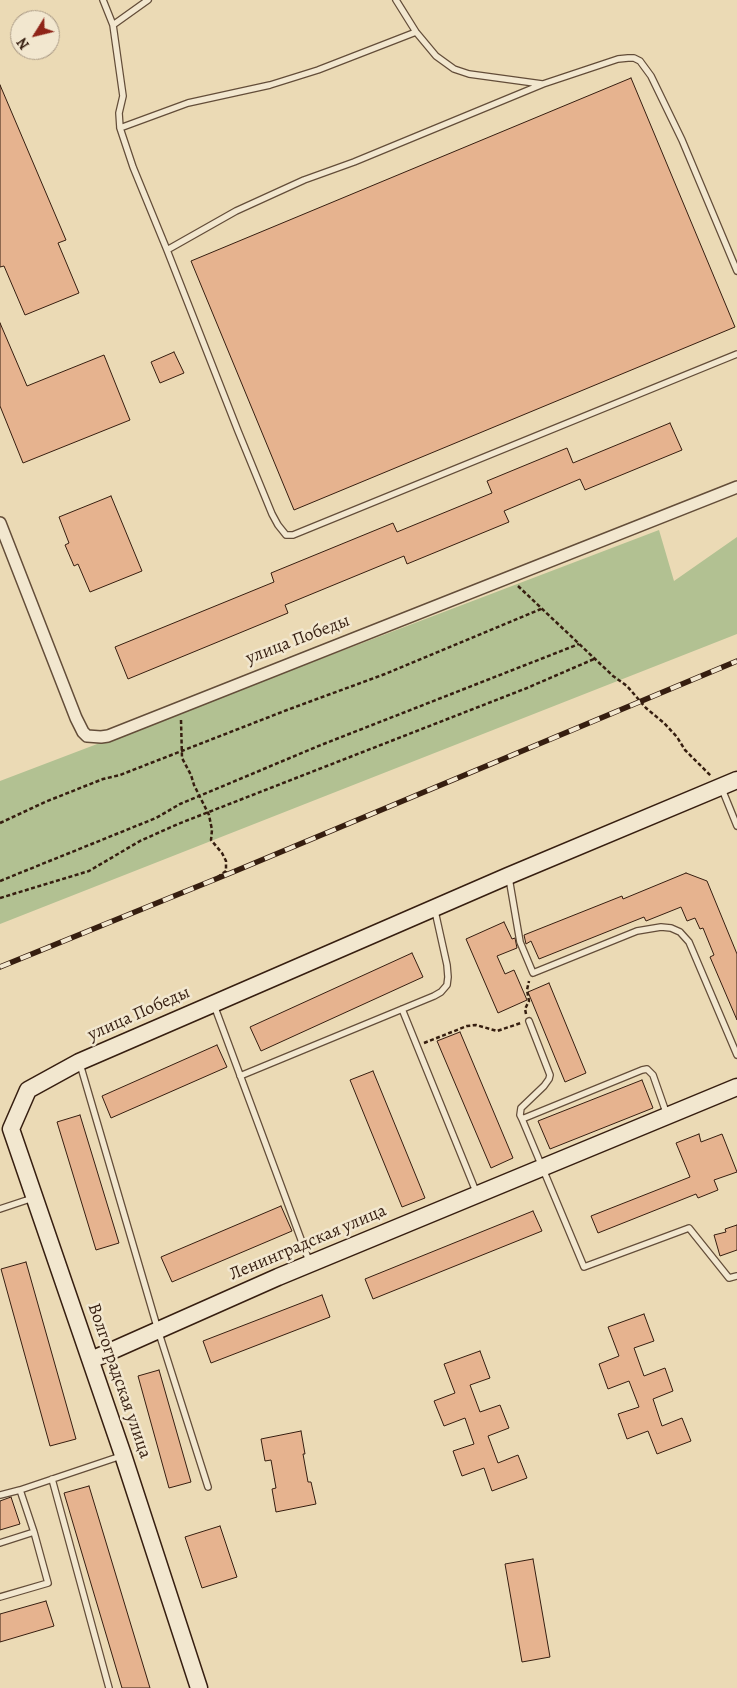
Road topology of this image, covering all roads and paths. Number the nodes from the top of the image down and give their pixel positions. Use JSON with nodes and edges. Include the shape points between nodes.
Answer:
{"nodes":[{"id":1,"x":103,"y":0,"type":"edge"},
{"id":2,"x":148,"y":0,"type":"edge"},
{"id":3,"x":396,"y":0,"type":"edge"},
{"id":4,"x":113,"y":25,"type":"junction"},
{"id":5,"x":416,"y":32,"type":"junction"},
{"id":6,"x":543,"y":84,"type":"junction"},
{"id":7,"x":120,"y":128,"type":"junction"},
{"id":8,"x":168,"y":250,"type":"junction"},
{"id":9,"x":737,"y":270,"type":"edge"},
{"id":10,"x":737,"y":354,"type":"edge"},
{"id":11,"x":737,"y":487,"type":"edge"},
{"id":12,"x":0,"y":523,"type":"edge"},
{"id":13,"x":510,"y":578,"type":"junction"},
{"id":14,"x":541,"y":609,"type":"junction"},
{"id":15,"x":579,"y":644,"type":"junction"},
{"id":16,"x":594,"y":659,"type":"junction"},
{"id":17,"x":190,"y":704,"type":"junction"},
{"id":18,"x":181,"y":752,"type":"junction"},
{"id":19,"x":737,"y":780,"type":"edge"},
{"id":20,"x":718,"y":788,"type":"junction"},
{"id":21,"x":200,"y":796,"type":"junction"},
{"id":22,"x":208,"y":812,"type":"junction"},
{"id":23,"x":0,"y":823,"type":"edge"},
{"id":24,"x":737,"y":826,"type":"edge"},
{"id":25,"x":508,"y":876,"type":"junction"},
{"id":26,"x":214,"y":880,"type":"dead end"},
{"id":27,"x":0,"y":881,"type":"edge"},
{"id":28,"x":0,"y":898,"type":"edge"},
{"id":29,"x":435,"y":908,"type":"junction"},
{"id":30,"x":533,"y":973,"type":"junction"},
{"id":31,"x":213,"y":1004,"type":"junction"},
{"id":32,"x":402,"y":1009,"type":"junction"},
{"id":33,"x":529,"y":1020,"type":"junction"},
{"id":34,"x":417,"y":1046,"type":"junction"},
{"id":35,"x":737,"y":1055,"type":"edge"},
{"id":36,"x":79,"y":1062,"type":"junction"},
{"id":37,"x":240,"y":1076,"type":"junction"},
{"id":38,"x":737,"y":1087,"type":"edge"},
{"id":39,"x":28,"y":1090,"type":"joint"},
{"id":40,"x":667,"y":1115,"type":"junction"},
{"id":41,"x":522,"y":1119,"type":"junction"},
{"id":42,"x":542,"y":1166,"type":"junction"},
{"id":43,"x":477,"y":1194,"type":"junction"},
{"id":44,"x":35,"y":1197,"type":"junction"},
{"id":45,"x":0,"y":1209,"type":"edge"},
{"id":46,"x":310,"y":1263,"type":"junction"},
{"id":47,"x":737,"y":1276,"type":"edge"},
{"id":48,"x":158,"y":1330,"type":"junction"},
{"id":49,"x":91,"y":1360,"type":"junction"},
{"id":50,"x":123,"y":1455,"type":"junction"},
{"id":51,"x":52,"y":1480,"type":"junction"},
{"id":52,"x":208,"y":1487,"type":"dead end"},
{"id":53,"x":20,"y":1490,"type":"junction"},
{"id":54,"x":0,"y":1495,"type":"edge"},
{"id":55,"x":34,"y":1532,"type":"junction"},
{"id":56,"x":0,"y":1543,"type":"edge"},
{"id":57,"x":0,"y":1598,"type":"edge"},
{"id":58,"x":109,"y":1688,"type":"edge"},
{"id":59,"x":199,"y":1688,"type":"edge"}],
"edges":[{"from":1,"to":4,"type":"lane"},
{"from":2,"to":4,"type":"lane"},
{"from":3,"to":5,"type":"lane"},
{"from":4,"to":7,"type":"lane","via":[[123,96]]},
{"from":5,"to":6,"type":"lane","via":[[436,56],[454,68],[469,74]]},
{"from":5,"to":7,"type":"lane","via":[[318,70],[270,85],[188,103]]},
{"from":6,"to":8,"type":"lane","via":[[296,184],[236,211]]},
{"from":6,"to":9,"type":"lane","via":[[618,59],[634,58],[640,62],[652,76],[682,140]]},
{"from":7,"to":8,"type":"lane","via":[[133,168]]},
{"from":8,"to":10,"type":"lane","via":[[272,514],[289,536]]},
{"from":11,"to":13,"type":"street","name":"улица Победы"},
{"from":12,"to":17,"type":"street","name":"улица Победы","via":[[83,732],[93,738],[108,736]]},
{"from":13,"to":14,"type":"path"},
{"from":13,"to":17,"type":"street","name":"улица Победы"},
{"from":14,"to":15,"type":"path"},
{"from":14,"to":18,"type":"path","via":[[385,674]]},
{"from":15,"to":16,"type":"path"},
{"from":15,"to":21,"type":"path"},
{"from":16,"to":20,"type":"path","via":[[628,686],[664,723]]},
{"from":16,"to":22,"type":"path"},
{"from":17,"to":18,"type":"path","via":[[182,713]]},
{"from":18,"to":21,"type":"path"},
{"from":18,"to":23,"type":"path","via":[[45,802]]},
{"from":19,"to":20,"type":"main road","name":"улица Победы"},
{"from":20,"to":24,"type":"lane"},
{"from":20,"to":25,"type":"main road","name":"улица Победы"},
{"from":21,"to":22,"type":"path"},
{"from":21,"to":27,"type":"path","via":[[156,818]]},
{"from":22,"to":26,"type":"path","via":[[211,840],[226,862],[226,871]]},
{"from":22,"to":28,"type":"path","via":[[140,840],[90,871]]},
{"from":25,"to":29,"type":"main road","name":"улица Победы"},
{"from":25,"to":30,"type":"lane","via":[[520,942]]},
{"from":29,"to":31,"type":"main road","name":"улица Победы"},
{"from":29,"to":32,"type":"lane","via":[[447,965],[447,985],[434,996]]},
{"from":30,"to":33,"type":"path","via":[[526,990],[529,1001],[525,1011]]},
{"from":30,"to":35,"type":"lane","via":[[638,931],[661,927],[676,930],[689,942]]},
{"from":31,"to":36,"type":"main road","name":"улица Победы"},
{"from":31,"to":37,"type":"lane"},
{"from":32,"to":34,"type":"lane"},
{"from":32,"to":37,"type":"lane"},
{"from":33,"to":34,"type":"path","via":[[497,1031],[468,1026]]},
{"from":33,"to":41,"type":"lane","via":[[550,1075],[544,1086],[521,1108]]},
{"from":34,"to":43,"type":"lane"},
{"from":36,"to":39,"type":"main road","name":"улица Победы"},
{"from":36,"to":48,"type":"lane"},
{"from":37,"to":46,"type":"lane"},
{"from":38,"to":40,"type":"main road","name":"Ленинградская улица"},
{"from":39,"to":44,"type":"main road","name":"Волгоградская улица","via":[[11,1129]]},
{"from":40,"to":41,"type":"lane","via":[[653,1075],[647,1069]]},
{"from":40,"to":42,"type":"main road","name":"Ленинградская улица"},
{"from":41,"to":42,"type":"lane"},
{"from":42,"to":43,"type":"main road","name":"Ленинградская улица"},
{"from":42,"to":47,"type":"lane","via":[[584,1266],[689,1228],[729,1278]]},
{"from":43,"to":46,"type":"main road","name":"Ленинградская улица"},
{"from":44,"to":45,"type":"lane"},
{"from":44,"to":49,"type":"main road","name":"Волгоградская улица"},
{"from":46,"to":48,"type":"main road","name":"Ленинградская улица"},
{"from":48,"to":49,"type":"main road","name":"Ленинградская улица"},
{"from":48,"to":52,"type":"lane"},
{"from":49,"to":50,"type":"main road","name":"Волгоградская улица"},
{"from":50,"to":51,"type":"lane"},
{"from":50,"to":59,"type":"main road","name":"Волгоградская улица"},
{"from":51,"to":53,"type":"lane"},
{"from":51,"to":58,"type":"lane"},
{"from":53,"to":54,"type":"lane"},
{"from":53,"to":55,"type":"lane"},
{"from":55,"to":56,"type":"lane"},
{"from":55,"to":57,"type":"lane","via":[[48,1583]]}]}
